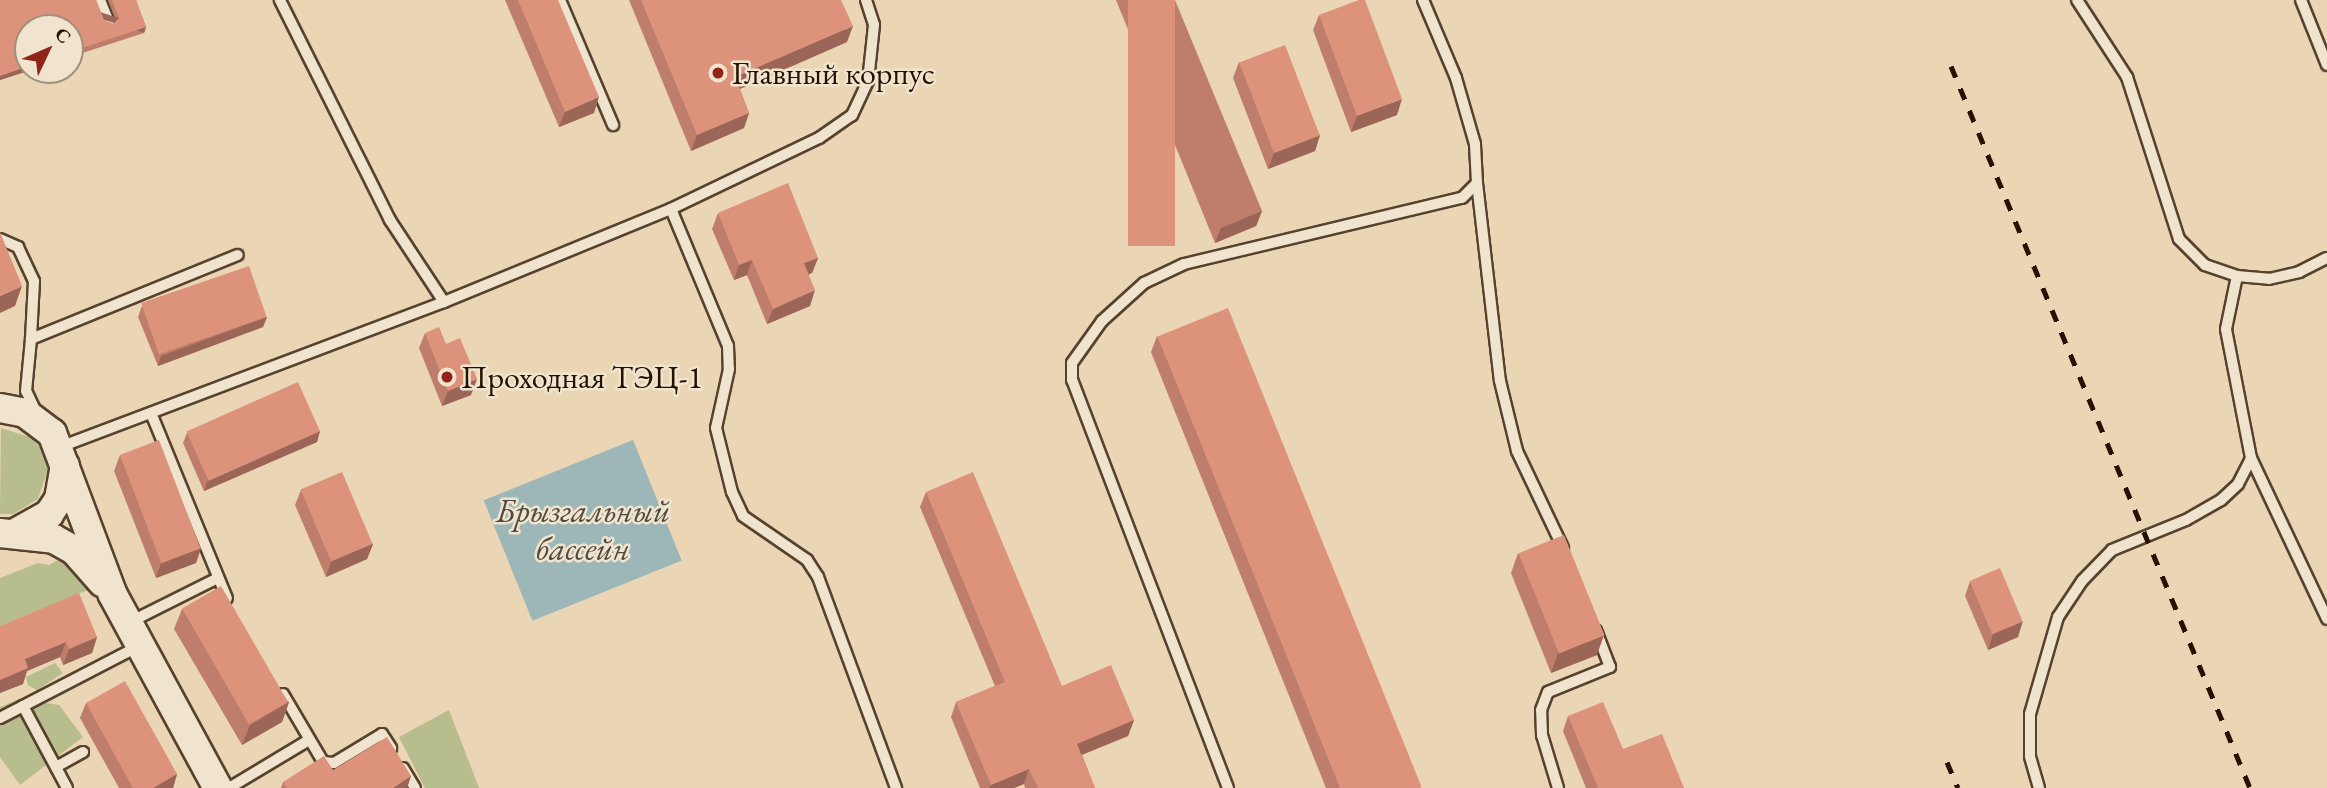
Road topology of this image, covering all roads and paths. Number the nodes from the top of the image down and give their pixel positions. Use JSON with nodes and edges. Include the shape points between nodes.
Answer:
{"nodes":[{"id":1,"x":100,"y":0,"type":"edge"},
{"id":2,"x":280,"y":0,"type":"edge"},
{"id":3,"x":560,"y":0,"type":"edge"},
{"id":4,"x":866,"y":0,"type":"edge"},
{"id":5,"x":1423,"y":0,"type":"edge"},
{"id":6,"x":2077,"y":0,"type":"edge"},
{"id":7,"x":2301,"y":0,"type":"edge"},
{"id":8,"x":109,"y":22,"type":"edge"},
{"id":9,"x":2327,"y":65,"type":"edge"},
{"id":10,"x":613,"y":125,"type":"dead end"},
{"id":11,"x":1477,"y":183,"type":"junction"},
{"id":12,"x":671,"y":209,"type":"junction"},
{"id":13,"x":0,"y":239,"type":"edge"},
{"id":14,"x":238,"y":255,"type":"dead end"},
{"id":15,"x":2327,"y":258,"type":"edge"},
{"id":16,"x":2237,"y":276,"type":"junction"},
{"id":17,"x":444,"y":302,"type":"junction"},
{"id":18,"x":32,"y":339,"type":"junction"},
{"id":19,"x":2,"y":409,"type":"edge"},
{"id":20,"x":151,"y":413,"type":"junction"},
{"id":21,"x":40,"y":421,"type":"junction"},
{"id":22,"x":62,"y":455,"type":"junction"},
{"id":23,"x":2250,"y":458,"type":"junction"},
{"id":24,"x":9,"y":533,"type":"edge"},
{"id":25,"x":1570,"y":566,"type":"edge"},
{"id":26,"x":216,"y":579,"type":"junction"},
{"id":27,"x":113,"y":595,"type":"junction"},
{"id":28,"x":236,"y":613,"type":"edge"},
{"id":29,"x":1590,"y":617,"type":"edge"},
{"id":30,"x":2327,"y":619,"type":"edge"},
{"id":31,"x":133,"y":635,"type":"junction"},
{"id":32,"x":276,"y":683,"type":"edge"},
{"id":33,"x":23,"y":706,"type":"junction"},
{"id":34,"x":0,"y":718,"type":"edge"},
{"id":35,"x":309,"y":740,"type":"junction"},
{"id":36,"x":83,"y":752,"type":"dead end"},
{"id":37,"x":55,"y":767,"type":"junction"},
{"id":38,"x":67,"y":788,"type":"edge"},
{"id":39,"x":218,"y":788,"type":"edge"},
{"id":40,"x":229,"y":788,"type":"edge"},
{"id":41,"x":415,"y":788,"type":"edge"},
{"id":42,"x":896,"y":788,"type":"edge"},
{"id":43,"x":1228,"y":788,"type":"edge"},
{"id":44,"x":1559,"y":788,"type":"edge"},
{"id":45,"x":2039,"y":788,"type":"edge"}],
"edges":[{"from":1,"to":8,"type":"lane"},
{"from":2,"to":17,"type":"lane","via":[[390,220]]},
{"from":3,"to":10,"type":"lane"},
{"from":4,"to":12,"type":"lane","via":[[874,25],[867,81],[852,115],[819,138]]},
{"from":5,"to":11,"type":"lane","via":[[1456,78],[1475,144]]},
{"from":6,"to":16,"type":"lane","via":[[2127,77],[2179,239],[2204,265]]},
{"from":7,"to":9,"type":"lane"},
{"from":11,"to":25,"type":"lane","via":[[1506,405],[1531,488]]},
{"from":11,"to":43,"type":"lane","via":[[1462,198],[1184,264],[1144,283],[1102,321],[1072,363],[1072,380]]},
{"from":12,"to":17,"type":"lane"},
{"from":12,"to":42,"type":"lane","via":[[728,346],[729,369],[716,428],[732,492],[743,516],[807,559],[818,577]]},
{"from":13,"to":18,"type":"lane","via":[[18,247],[34,281]]},
{"from":14,"to":18,"type":"lane"},
{"from":15,"to":16,"type":"lane","via":[[2299,272],[2269,279]]},
{"from":16,"to":23,"type":"lane","via":[[2225,329]]},
{"from":17,"to":20,"type":"lane"},
{"from":18,"to":21,"type":"lane","via":[[26,391]]},
{"from":19,"to":21,"type":"street"},
{"from":20,"to":22,"type":"lane"},
{"from":20,"to":26,"type":"lane"},
{"from":21,"to":22,"type":"street"},
{"from":22,"to":24,"type":"street","via":[[65,481],[54,507],[34,526]]},
{"from":22,"to":27,"type":"street"},
{"from":23,"to":30,"type":"lane"},
{"from":23,"to":45,"type":"lane","via":[[2238,484],[2221,500],[2186,520],[2112,550],[2082,580],[2058,617],[2030,714],[2030,756]]},
{"from":24,"to":27,"type":"street","via":[[54,538],[74,550]]},
{"from":26,"to":28,"type":"lane"},
{"from":26,"to":31,"type":"lane"},
{"from":27,"to":31,"type":"street"},
{"from":29,"to":44,"type":"lane","via":[[1610,667],[1548,692],[1541,710],[1542,735]]},
{"from":31,"to":33,"type":"lane"},
{"from":31,"to":39,"type":"street"},
{"from":32,"to":35,"type":"lane"},
{"from":33,"to":34,"type":"lane"},
{"from":33,"to":37,"type":"lane"},
{"from":35,"to":40,"type":"lane"},
{"from":35,"to":41,"type":"lane","via":[[323,762],[334,763],[382,734]]},
{"from":36,"to":37,"type":"lane"},
{"from":37,"to":38,"type":"lane"}]}
